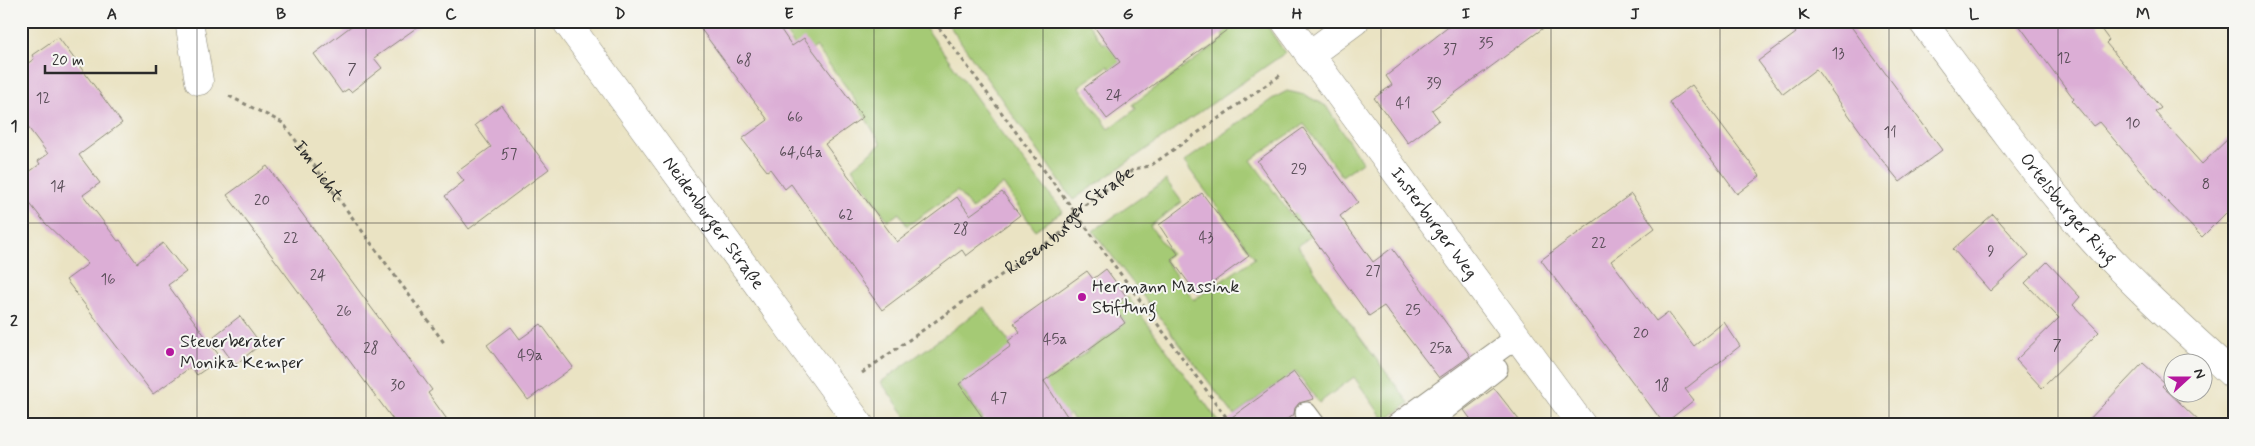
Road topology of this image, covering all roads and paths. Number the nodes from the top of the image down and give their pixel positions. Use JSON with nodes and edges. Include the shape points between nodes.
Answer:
{"nodes":[{"id":1,"x":189,"y":21,"type":"edge"},
{"id":2,"x":566,"y":21,"type":"edge"},
{"id":3,"x":934,"y":21,"type":"edge"},
{"id":4,"x":1285,"y":21,"type":"edge"},
{"id":5,"x":1355,"y":21,"type":"edge"},
{"id":6,"x":1922,"y":21,"type":"edge"},
{"id":7,"x":1309,"y":55,"type":"junction"},
{"id":8,"x":199,"y":81,"type":"joint"},
{"id":9,"x":1074,"y":213,"type":"junction"},
{"id":10,"x":1521,"y":342,"type":"junction"},
{"id":11,"x":445,"y":344,"type":"dead end"},
{"id":12,"x":2234,"y":376,"type":"edge"},
{"id":13,"x":835,"y":392,"type":"junction"},
{"id":14,"x":860,"y":425,"type":"edge"},
{"id":15,"x":1232,"y":425,"type":"edge"},
{"id":16,"x":1396,"y":425,"type":"edge"},
{"id":17,"x":1425,"y":425,"type":"edge"},
{"id":18,"x":1582,"y":425,"type":"edge"}],
"edges":[{"from":1,"to":8,"type":"street"},
{"from":2,"to":13,"type":"street","name":"Neidenburger Straße"},
{"from":3,"to":9,"type":"path"},
{"from":4,"to":7,"type":"street","name":"Insterburger Weg"},
{"from":5,"to":7,"type":"street"},
{"from":6,"to":12,"type":"street","name":"Ortelsburger Ring","via":[[2007,136],[2084,229],[2162,310]]},
{"from":7,"to":9,"type":"path","name":"Riesenburger Straße","via":[[1150,166],[1134,170]]},
{"from":7,"to":10,"type":"street","name":"Insterburger Weg"},
{"from":8,"to":11,"type":"path","name":"Im Licht","via":[[283,123]]},
{"from":9,"to":13,"type":"path","name":"Riesenburger Straße","via":[[1061,233]]},
{"from":9,"to":15,"type":"path"},
{"from":10,"to":16,"type":"lane"},
{"from":10,"to":17,"type":"lane"},
{"from":10,"to":18,"type":"street","name":"Insterburger Weg"},
{"from":13,"to":14,"type":"street","name":"Neidenburger Straße"}]}
